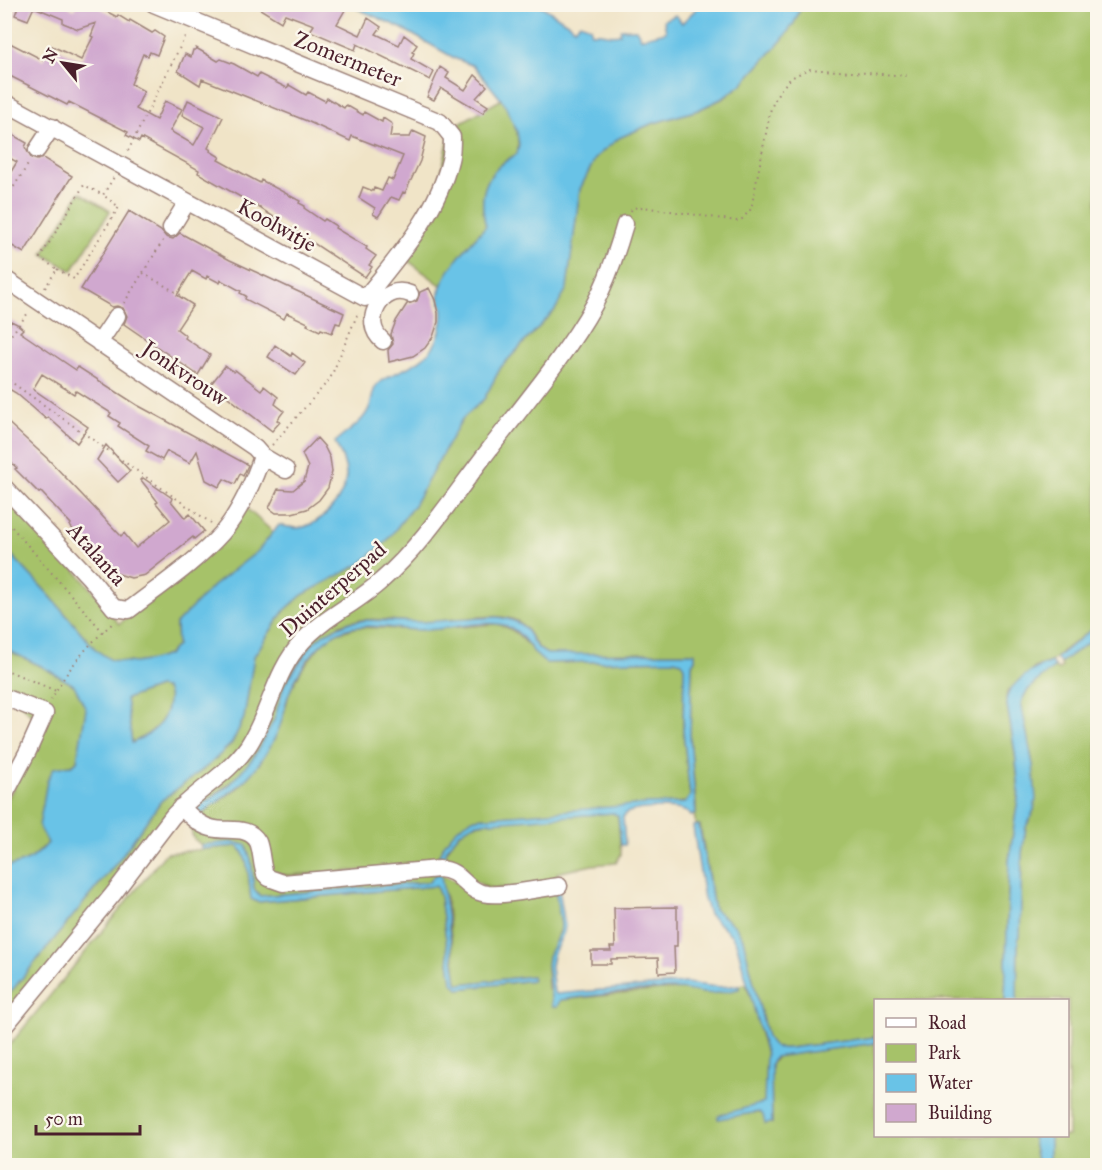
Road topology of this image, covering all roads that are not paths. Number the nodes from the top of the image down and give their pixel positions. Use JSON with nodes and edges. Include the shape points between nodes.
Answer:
{"nodes":[{"id":1,"x":154,"y":4,"type":"edge"},
{"id":2,"x":4,"y":102,"type":"edge"},
{"id":3,"x":52,"y":127,"type":"junction"},
{"id":4,"x":37,"y":150,"type":"road end"},
{"id":5,"x":187,"y":202,"type":"junction"},
{"id":6,"x":626,"y":224,"type":"road end"},
{"id":7,"x":171,"y":228,"type":"road end"},
{"id":8,"x":4,"y":278,"type":"edge"},
{"id":9,"x":410,"y":294,"type":"dead end"},
{"id":10,"x":371,"y":302,"type":"junction"},
{"id":11,"x":117,"y":316,"type":"road end"},
{"id":12,"x":383,"y":341,"type":"dead end"},
{"id":13,"x":99,"y":342,"type":"junction"},
{"id":14,"x":262,"y":456,"type":"junction"},
{"id":15,"x":286,"y":470,"type":"dead end"},
{"id":16,"x":4,"y":488,"type":"edge"},
{"id":17,"x":4,"y":697,"type":"edge"},
{"id":18,"x":4,"y":796,"type":"edge"},
{"id":19,"x":181,"y":807,"type":"junction"},
{"id":20,"x":560,"y":886,"type":"dead end"},
{"id":21,"x":4,"y":1028,"type":"edge"}],
"edges":[{"from":1,"to":10,"type":"street","name":"Zomermeter","via":[[440,122],[452,137],[450,160],[435,202]]},
{"from":2,"to":3,"type":"street","name":"Koolwitje"},
{"from":3,"to":4,"type":"street"},
{"from":3,"to":5,"type":"street","name":"Koolwitje"},
{"from":5,"to":7,"type":"street"},
{"from":5,"to":10,"type":"street","name":"Koolwitje"},
{"from":6,"to":19,"type":"street","name":"Duinterperpad","via":[[605,282],[581,327],[461,487],[382,581],[324,622],[297,647],[277,678],[256,732],[242,754]]},
{"from":8,"to":13,"type":"street","name":"Jonkvrouw"},
{"from":9,"to":10,"type":"street","via":[[395,292]]},
{"from":10,"to":12,"type":"street","via":[[373,329]]},
{"from":11,"to":13,"type":"street"},
{"from":13,"to":14,"type":"street","name":"Jonkvrouw"},
{"from":14,"to":15,"type":"street","name":"Jonkvrouw"},
{"from":14,"to":16,"type":"street","name":"Atalanta","via":[[221,534],[129,610],[114,608]]},
{"from":17,"to":18,"type":"street","via":[[45,713]]},
{"from":19,"to":20,"type":"street","via":[[211,829],[252,835],[260,847],[265,874],[283,883],[439,869],[457,874],[473,890],[486,894]]},
{"from":19,"to":21,"type":"street","name":"Duinterperpad"}]}
